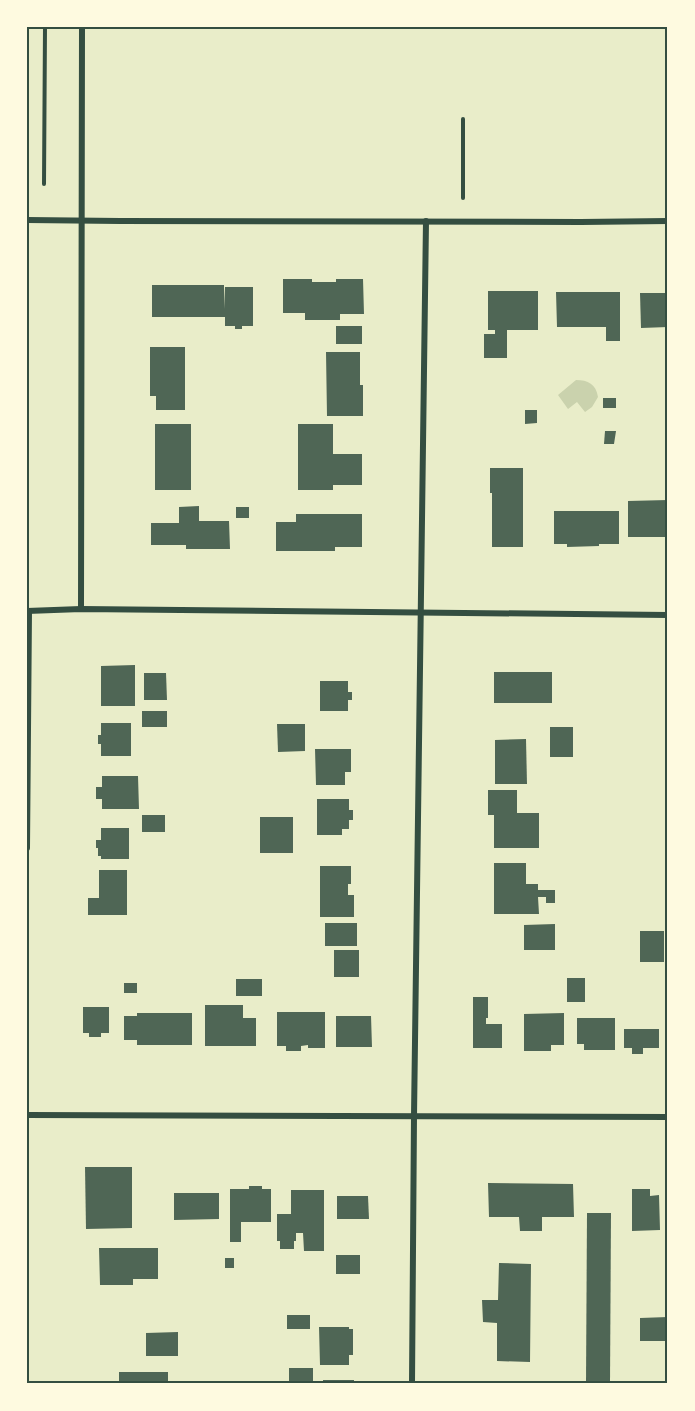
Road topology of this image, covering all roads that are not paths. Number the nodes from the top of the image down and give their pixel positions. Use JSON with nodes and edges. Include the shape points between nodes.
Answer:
{"nodes":[{"id":1,"x":82,"y":27,"type":"edge"},
{"id":2,"x":27,"y":220,"type":"edge"},
{"id":3,"x":81,"y":221,"type":"junction"},
{"id":4,"x":426,"y":221,"type":"junction"},
{"id":5,"x":668,"y":221,"type":"edge"},
{"id":6,"x":81,"y":609,"type":"junction"},
{"id":7,"x":28,"y":611,"type":"edge"},
{"id":8,"x":421,"y":612,"type":"junction"},
{"id":9,"x":668,"y":615,"type":"edge"},
{"id":10,"x":27,"y":848,"type":"edge"},
{"id":11,"x":27,"y":1115,"type":"edge"},
{"id":12,"x":414,"y":1116,"type":"junction"},
{"id":13,"x":668,"y":1117,"type":"edge"},
{"id":14,"x":412,"y":1384,"type":"edge"}],
"edges":[{"from":1,"to":3,"type":"street"},
{"from":2,"to":3,"type":"street"},
{"from":3,"to":4,"type":"street"},
{"from":3,"to":6,"type":"street"},
{"from":4,"to":5,"type":"street"},
{"from":4,"to":8,"type":"street"},
{"from":6,"to":7,"type":"street"},
{"from":6,"to":8,"type":"street"},
{"from":7,"to":10,"type":"street"},
{"from":8,"to":9,"type":"street"},
{"from":8,"to":12,"type":"street"},
{"from":11,"to":12,"type":"street"},
{"from":12,"to":13,"type":"street"},
{"from":12,"to":14,"type":"street"}]}
